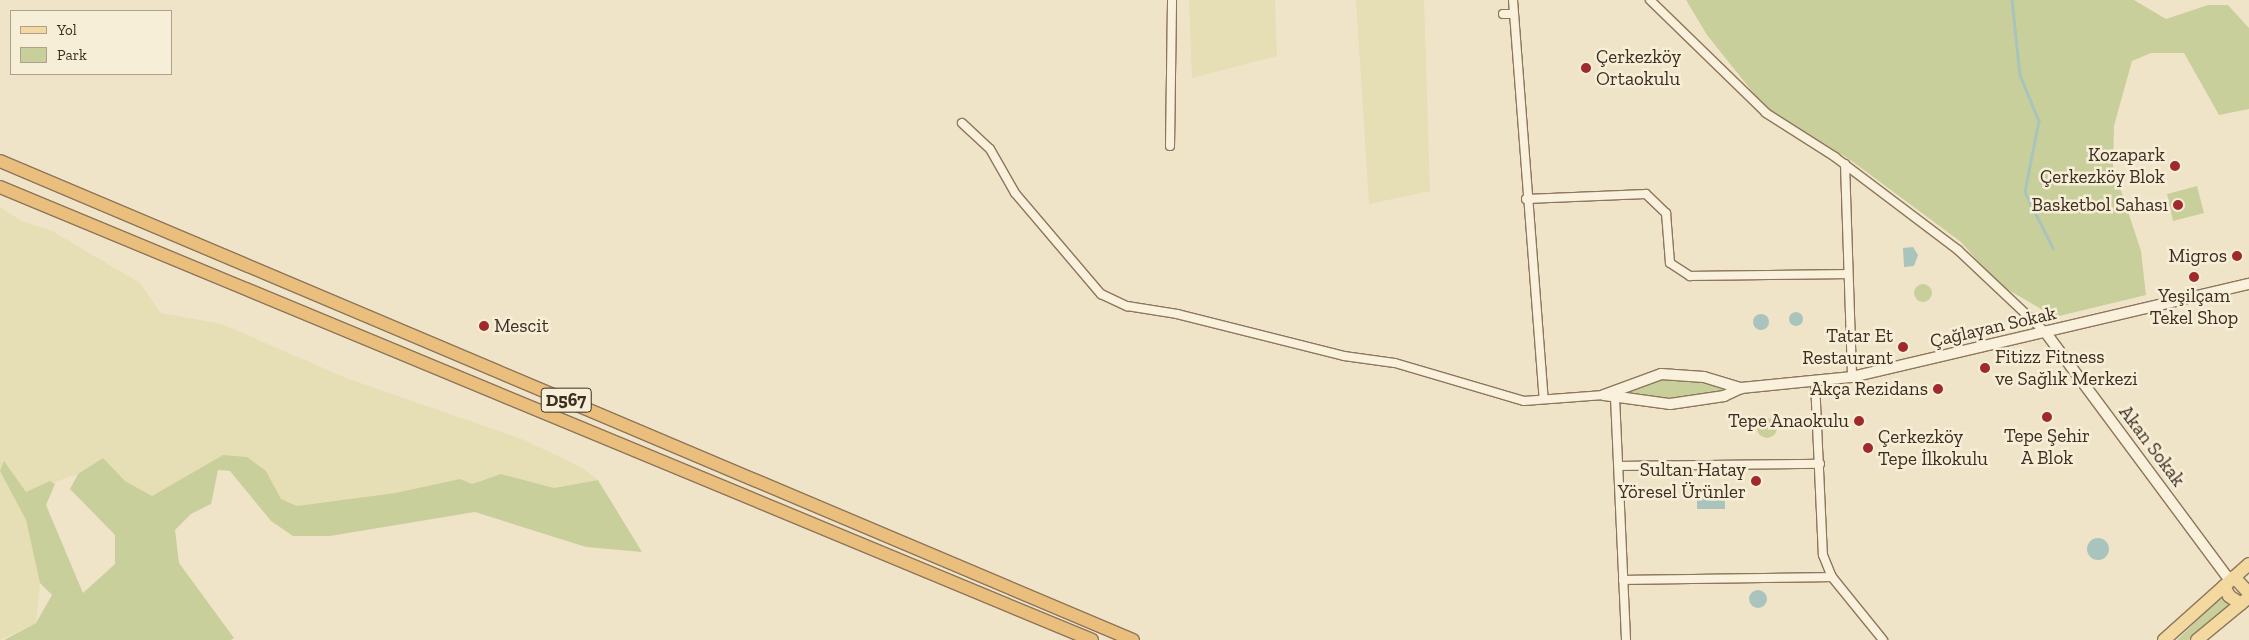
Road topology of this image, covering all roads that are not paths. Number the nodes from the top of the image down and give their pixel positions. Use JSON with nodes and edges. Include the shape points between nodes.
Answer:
{"nodes":[{"id":1,"x":1172,"y":0,"type":"edge"},
{"id":2,"x":1513,"y":0,"type":"edge"},
{"id":3,"x":1650,"y":0,"type":"edge"},
{"id":4,"x":1503,"y":14,"type":"dead end"},
{"id":5,"x":1514,"y":14,"type":"junction"},
{"id":6,"x":962,"y":123,"type":"dead end"},
{"id":7,"x":1170,"y":146,"type":"dead end"},
{"id":8,"x":0,"y":161,"type":"edge"},
{"id":9,"x":1845,"y":164,"type":"junction"},
{"id":10,"x":0,"y":186,"type":"edge"},
{"id":11,"x":1526,"y":199,"type":"junction"},
{"id":12,"x":1848,"y":274,"type":"junction"},
{"id":13,"x":2249,"y":284,"type":"edge"},
{"id":14,"x":2046,"y":333,"type":"junction"},
{"id":15,"x":1852,"y":377,"type":"junction"},
{"id":16,"x":1815,"y":381,"type":"junction"},
{"id":17,"x":1741,"y":388,"type":"junction"},
{"id":18,"x":1604,"y":395,"type":"junction"},
{"id":19,"x":1615,"y":397,"type":"junction"},
{"id":20,"x":1544,"y":399,"type":"junction"},
{"id":21,"x":1820,"y":464,"type":"junction"},
{"id":22,"x":1619,"y":466,"type":"junction"},
{"id":23,"x":2249,"y":564,"type":"edge"},
{"id":24,"x":1832,"y":577,"type":"junction"},
{"id":25,"x":1623,"y":580,"type":"junction"},
{"id":26,"x":2229,"y":581,"type":"junction"},
{"id":27,"x":2246,"y":598,"type":"edge"},
{"id":28,"x":1092,"y":640,"type":"edge"},
{"id":29,"x":1133,"y":640,"type":"edge"},
{"id":30,"x":1626,"y":640,"type":"edge"},
{"id":31,"x":1883,"y":640,"type":"edge"},
{"id":32,"x":2164,"y":640,"type":"edge"},
{"id":33,"x":2198,"y":640,"type":"edge"}],
"edges":[{"from":1,"to":7,"type":"street"},
{"from":2,"to":5,"type":"street"},
{"from":3,"to":9,"type":"street","via":[[1766,112]]},
{"from":4,"to":5,"type":"street"},
{"from":5,"to":11,"type":"street"},
{"from":6,"to":20,"type":"street","via":[[990,149],[1015,193],[1101,294],[1127,306],[1177,314],[1344,356],[1395,363],[1524,400]]},
{"from":8,"to":29,"type":"highway","number":"D567"},
{"from":9,"to":12,"type":"street"},
{"from":9,"to":14,"type":"street","via":[[1958,250]]},
{"from":10,"to":28,"type":"highway","number":"D567"},
{"from":11,"to":12,"type":"street","via":[[1646,194],[1666,213],[1670,263],[1690,276]]},
{"from":11,"to":20,"type":"street"},
{"from":12,"to":15,"type":"street"},
{"from":13,"to":14,"type":"street","name":"Çağlayan Sokak"},
{"from":14,"to":15,"type":"street","name":"Çağlayan Sokak"},
{"from":14,"to":26,"type":"street","name":"Akan Sokak"},
{"from":15,"to":16,"type":"street","name":"Çağlayan Sokak"},
{"from":16,"to":17,"type":"street","name":"Çağlayan Sokak"},
{"from":16,"to":21,"type":"street"},
{"from":17,"to":18,"type":"street","via":[[1704,377],[1661,374]]},
{"from":17,"to":19,"type":"street","via":[[1724,396],[1670,404]]},
{"from":18,"to":19,"type":"street"},
{"from":18,"to":20,"type":"street"},
{"from":19,"to":22,"type":"street"},
{"from":21,"to":22,"type":"street"},
{"from":21,"to":24,"type":"street","via":[[1823,555]]},
{"from":22,"to":25,"type":"street"},
{"from":23,"to":26,"type":"main road"},
{"from":24,"to":25,"type":"street"},
{"from":24,"to":31,"type":"street"},
{"from":25,"to":30,"type":"street"},
{"from":26,"to":27,"type":"main road"},
{"from":26,"to":27,"type":"main road","via":[[2229,596]]},
{"from":26,"to":32,"type":"main road"},
{"from":27,"to":33,"type":"main road"}]}
